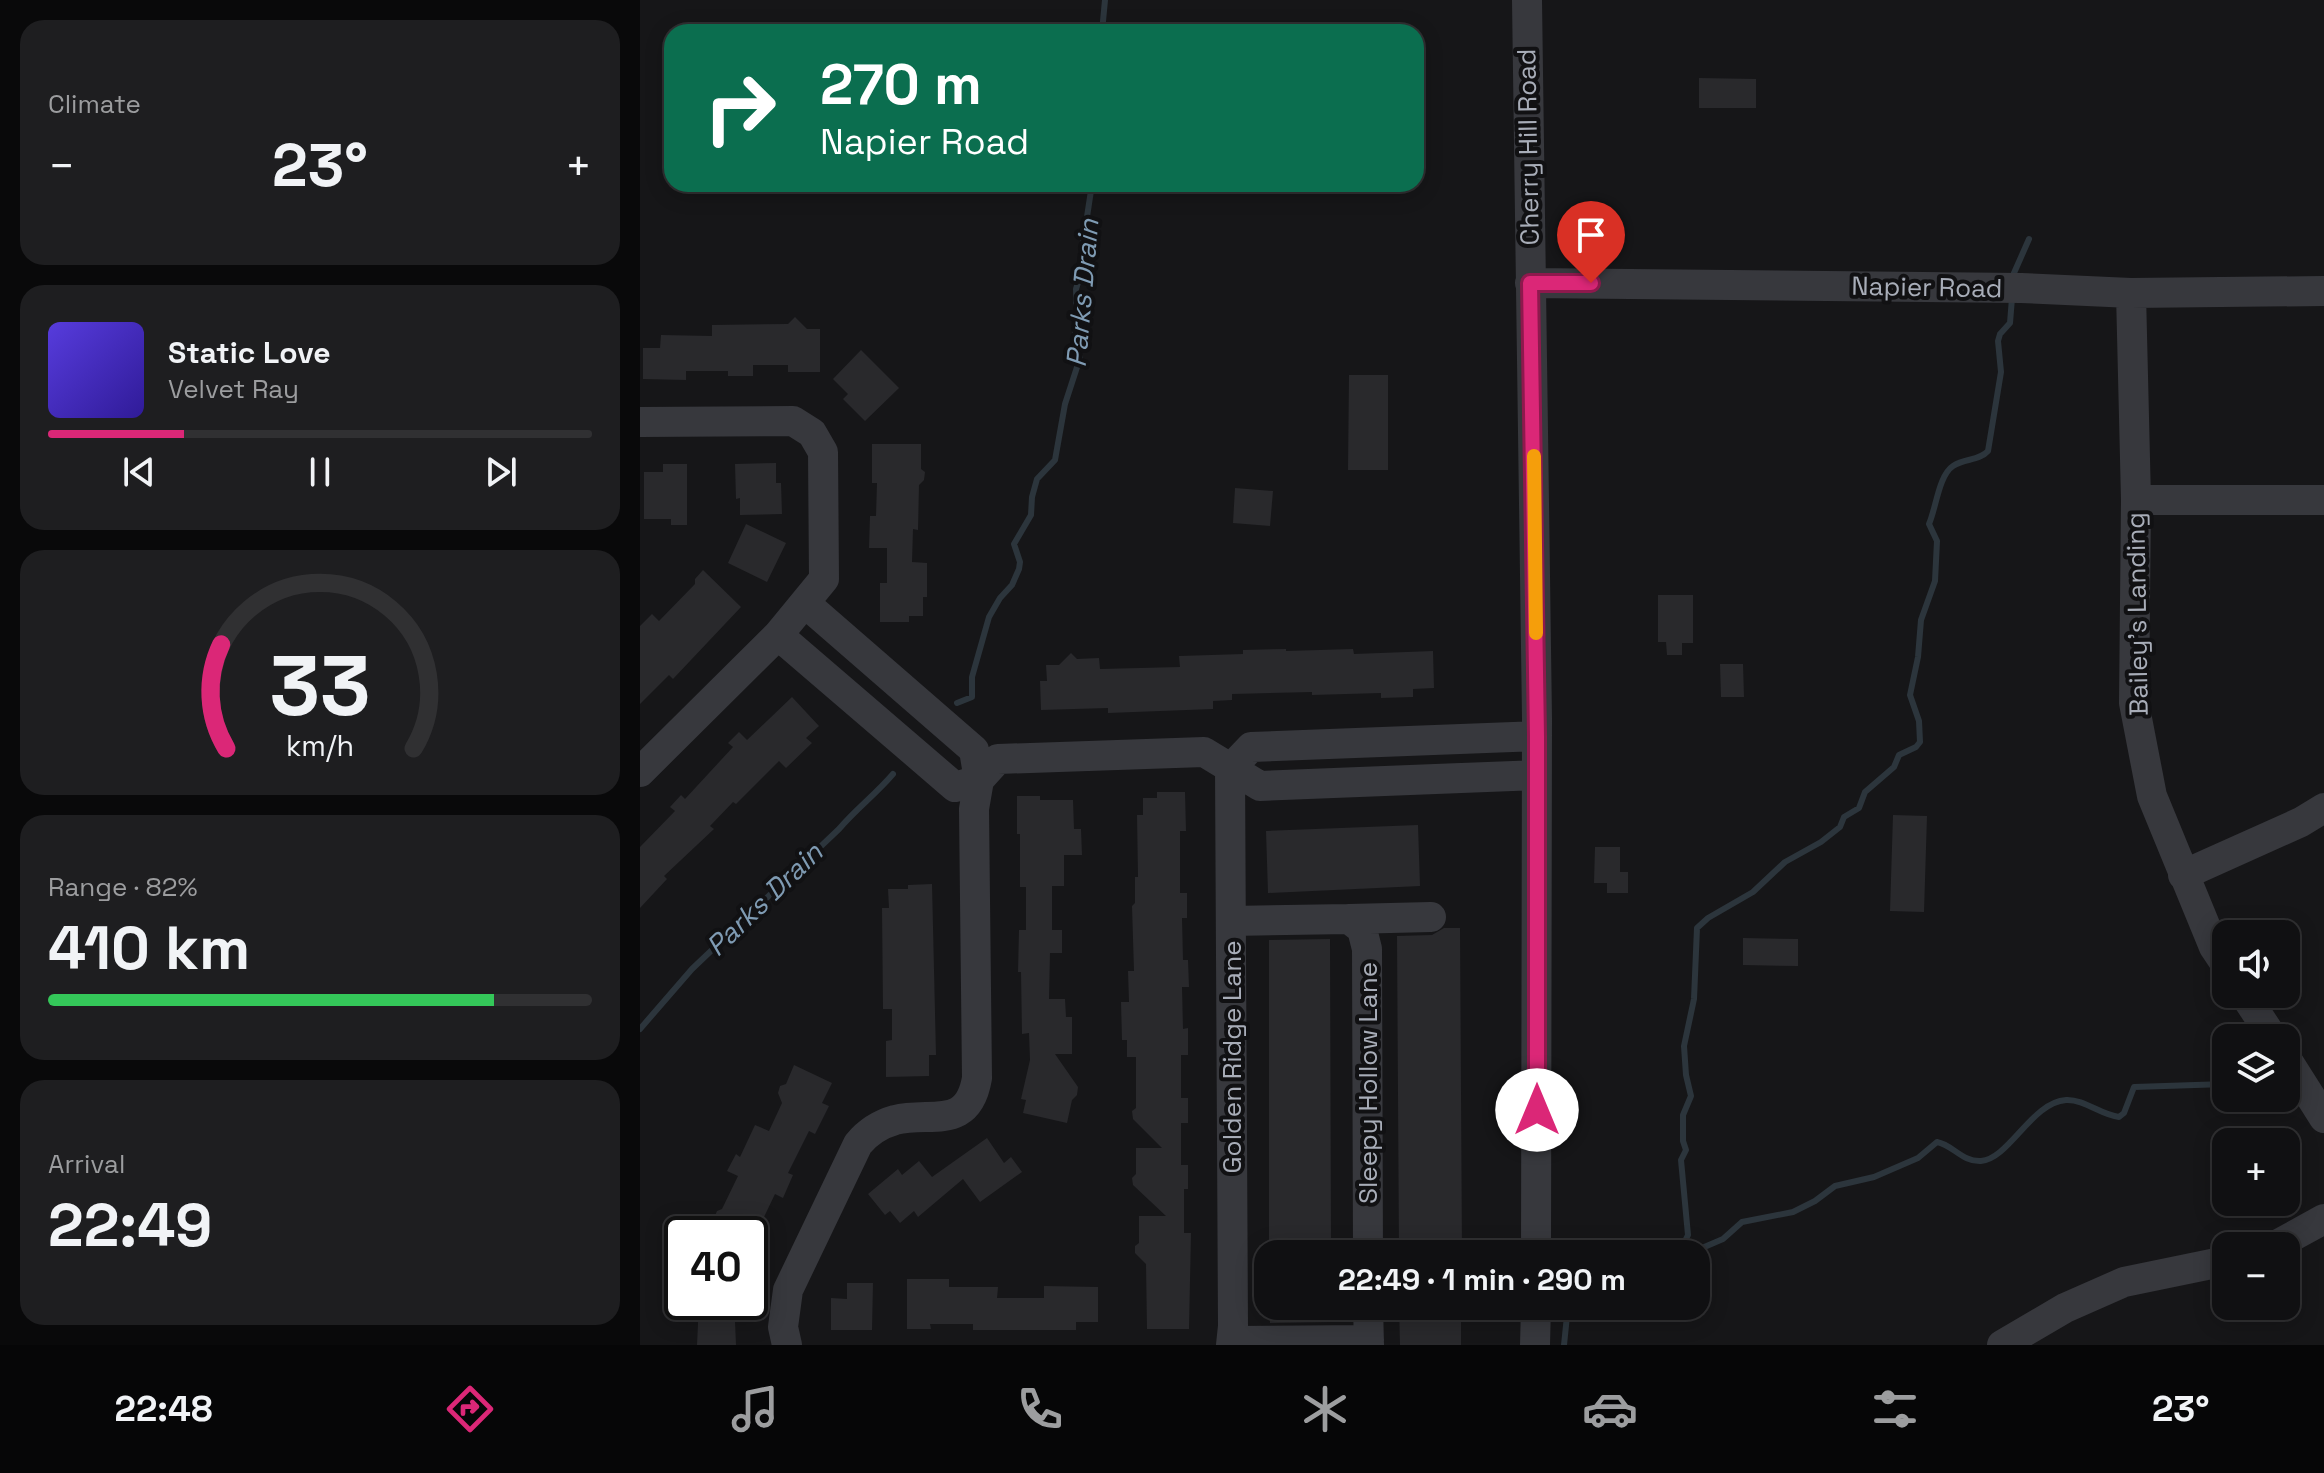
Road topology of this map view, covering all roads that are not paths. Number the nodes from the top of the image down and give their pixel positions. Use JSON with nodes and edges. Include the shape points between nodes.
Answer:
{"nodes":[{"id":1,"x":1527,"y":0,"type":"edge"},
{"id":2,"x":1530,"y":283,"type":"junction"},
{"id":3,"x":2324,"y":291,"type":"edge"},
{"id":4,"x":2131,"y":293,"type":"junction"},
{"id":5,"x":640,"y":422,"type":"edge"},
{"id":6,"x":2136,"y":500,"type":"junction"},
{"id":7,"x":2324,"y":500,"type":"edge"},
{"id":8,"x":806,"y":604,"type":"junction"},
{"id":9,"x":778,"y":635,"type":"junction"},
{"id":10,"x":1537,"y":736,"type":"junction"},
{"id":11,"x":1369,"y":742,"type":"junction"},
{"id":12,"x":1230,"y":769,"type":"junction"},
{"id":13,"x":640,"y":772,"type":"edge"},
{"id":14,"x":1536,"y":775,"type":"junction"},
{"id":15,"x":979,"y":780,"type":"junction"},
{"id":16,"x":1371,"y":782,"type":"junction"},
{"id":17,"x":2324,"y":808,"type":"edge"},
{"id":18,"x":2183,"y":875,"type":"junction"},
{"id":19,"x":1431,"y":917,"type":"dead end"},
{"id":20,"x":1349,"y":919,"type":"junction"},
{"id":21,"x":1231,"y":921,"type":"junction"},
{"id":22,"x":2212,"y":942,"type":"edge"},
{"id":23,"x":2300,"y":1080,"type":"edge"},
{"id":24,"x":2324,"y":1118,"type":"edge"},
{"id":25,"x":2324,"y":1219,"type":"edge"},
{"id":26,"x":2300,"y":1232,"type":"edge"},
{"id":27,"x":1368,"y":1240,"type":"edge"},
{"id":28,"x":1536,"y":1240,"type":"edge"},
{"id":29,"x":2212,"y":1264,"type":"edge"},
{"id":30,"x":1368,"y":1320,"type":"edge"},
{"id":31,"x":1536,"y":1320,"type":"edge"},
{"id":32,"x":1231,"y":1343,"type":"edge"},
{"id":33,"x":1369,"y":1343,"type":"edge"},
{"id":34,"x":787,"y":1345,"type":"edge"},
{"id":35,"x":1535,"y":1345,"type":"edge"},
{"id":36,"x":2002,"y":1345,"type":"edge"}],
"edges":[{"from":1,"to":2,"type":"street","name":"Cherry Hill Road"},
{"from":2,"to":4,"type":"street","name":"Napier Road"},
{"from":2,"to":10,"type":"street","name":"Cherry Hill Road"},
{"from":3,"to":4,"type":"street","name":"Napier Road"},
{"from":4,"to":6,"type":"street","name":"Bailey's Landing"},
{"from":5,"to":8,"type":"street","via":[[793,421],[812,433],[823,452],[826,555],[824,579]]},
{"from":6,"to":7,"type":"street"},
{"from":6,"to":18,"type":"street","name":"Bailey's Landing","via":[[2134,703],[2152,796]]},
{"from":8,"to":9,"type":"street"},
{"from":8,"to":15,"type":"street","via":[[974,750]]},
{"from":9,"to":13,"type":"street"},
{"from":9,"to":15,"type":"street","via":[[955,787]]},
{"from":10,"to":11,"type":"street"},
{"from":10,"to":14,"type":"street","name":"Cherry Hill Road"},
{"from":11,"to":12,"type":"street","via":[[1251,747]]},
{"from":11,"to":16,"type":"street"},
{"from":12,"to":15,"type":"street","via":[[1204,752],[998,759]]},
{"from":12,"to":16,"type":"street","via":[[1260,786]]},
{"from":12,"to":21,"type":"street","name":"Golden Ridge Lane"},
{"from":14,"to":16,"type":"street"},
{"from":14,"to":28,"type":"street","name":"Cherry Hill Road"},
{"from":15,"to":34,"type":"street","via":[[974,809],[975,1088],[957,1113],[896,1120],[858,1144],[794,1272],[784,1309]]},
{"from":17,"to":18,"type":"street"},
{"from":18,"to":22,"type":"street","name":"Bailey's Landing"},
{"from":19,"to":20,"type":"street"},
{"from":20,"to":21,"type":"street"},
{"from":20,"to":27,"type":"street","name":"Sleepy Hollow Lane","via":[[1362,929],[1367,949]]},
{"from":21,"to":32,"type":"street","name":"Golden Ridge Lane"},
{"from":23,"to":24,"type":"street"},
{"from":25,"to":26,"type":"street"},
{"from":29,"to":36,"type":"street","via":[[2124,1282]]},
{"from":30,"to":33,"type":"street"},
{"from":31,"to":35,"type":"street"},
{"from":32,"to":33,"type":"street"}]}
